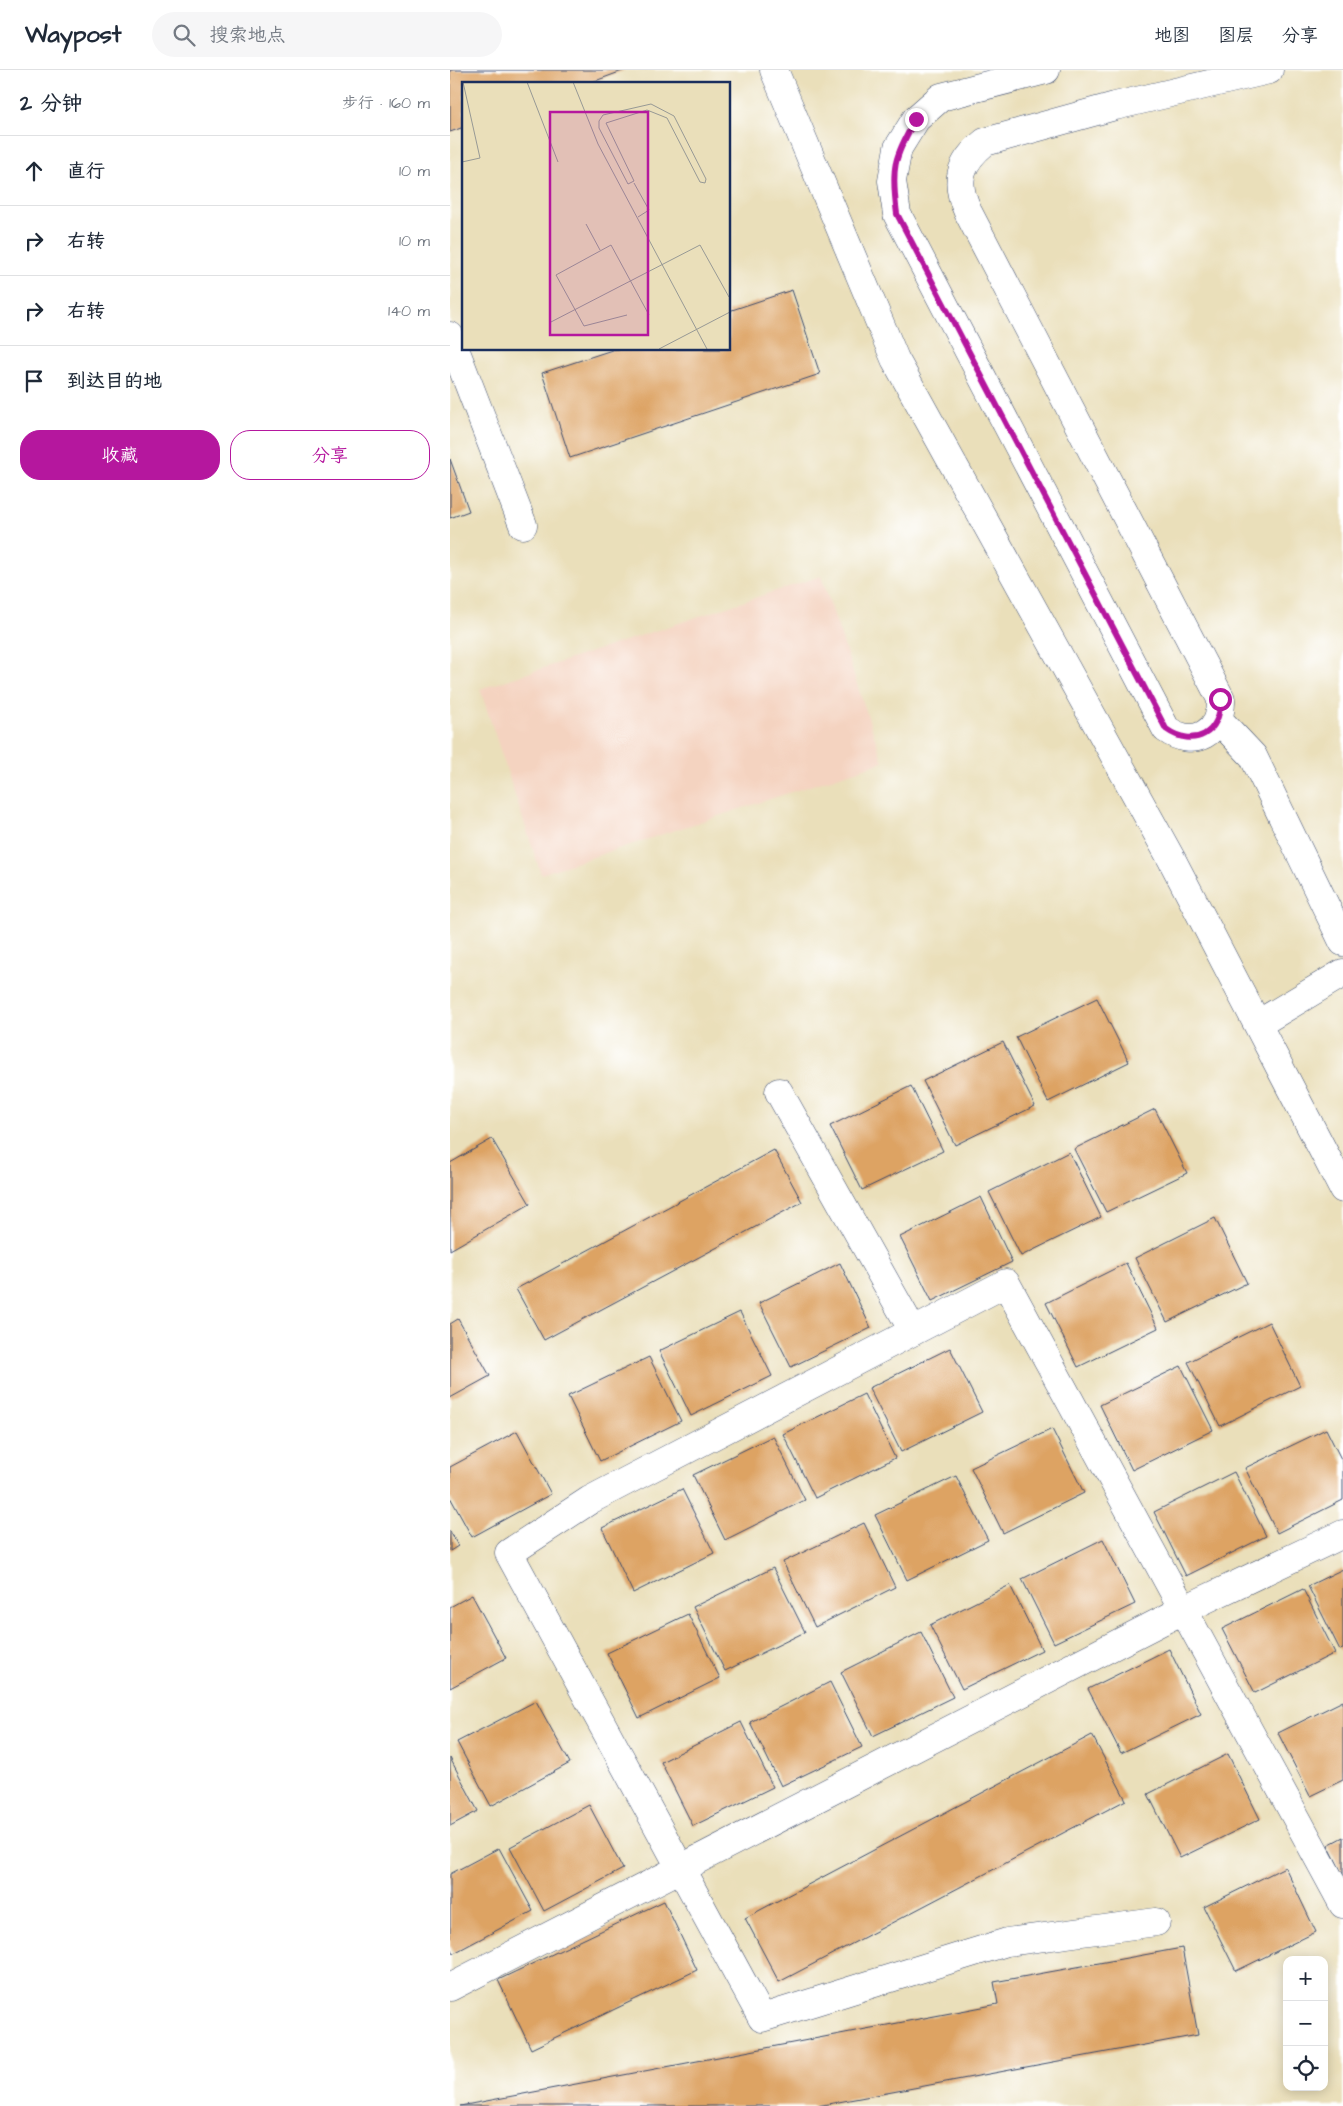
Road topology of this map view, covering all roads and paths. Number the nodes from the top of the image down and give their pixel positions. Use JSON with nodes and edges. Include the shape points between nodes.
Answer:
{"nodes":[{"id":1,"x":774,"y":70,"type":"edge"},
{"id":2,"x":1046,"y":70,"type":"edge"},
{"id":3,"x":1269,"y":70,"type":"edge"},
{"id":4,"x":450,"y":336,"type":"edge"},
{"id":5,"x":523,"y":525,"type":"dead end"},
{"id":6,"x":1218,"y":720,"type":"junction"},
{"id":7,"x":1343,"y":942,"type":"edge"},
{"id":8,"x":1343,"y":973,"type":"edge"},
{"id":9,"x":1258,"y":1024,"type":"junction"},
{"id":10,"x":779,"y":1092,"type":"dead end"},
{"id":11,"x":1343,"y":1188,"type":"edge"},
{"id":12,"x":914,"y":1331,"type":"junction"},
{"id":13,"x":1343,"y":1534,"type":"edge"},
{"id":14,"x":1183,"y":1610,"type":"junction"},
{"id":15,"x":680,"y":1868,"type":"junction"},
{"id":16,"x":1343,"y":1904,"type":"edge"},
{"id":17,"x":1156,"y":1922,"type":"dead end"},
{"id":18,"x":450,"y":1987,"type":"edge"}],
"edges":[{"from":1,"to":9,"type":"street","via":[[895,359],[1172,860]]},
{"from":2,"to":6,"type":"street","via":[[941,97],[916,119],[898,148],[892,181],[897,214],[1166,729],[1174,735],[1195,738],[1212,728]]},
{"from":3,"to":6,"type":"street","via":[[1115,106],[985,142],[963,166],[960,182],[961,198],[968,212],[1220,699]]},
{"from":4,"to":5,"type":"street"},
{"from":6,"to":7,"type":"street","via":[[1253,756]]},
{"from":8,"to":9,"type":"street"},
{"from":9,"to":11,"type":"street"},
{"from":10,"to":12,"type":"street"},
{"from":12,"to":14,"type":"street","via":[[1006,1283]]},
{"from":12,"to":15,"type":"street","via":[[590,1500],[509,1553]]},
{"from":13,"to":14,"type":"street"},
{"from":14,"to":15,"type":"street"},
{"from":14,"to":16,"type":"street"},
{"from":15,"to":17,"type":"street","via":[[762,2018],[1007,1942]]},
{"from":15,"to":18,"type":"street"}]}
